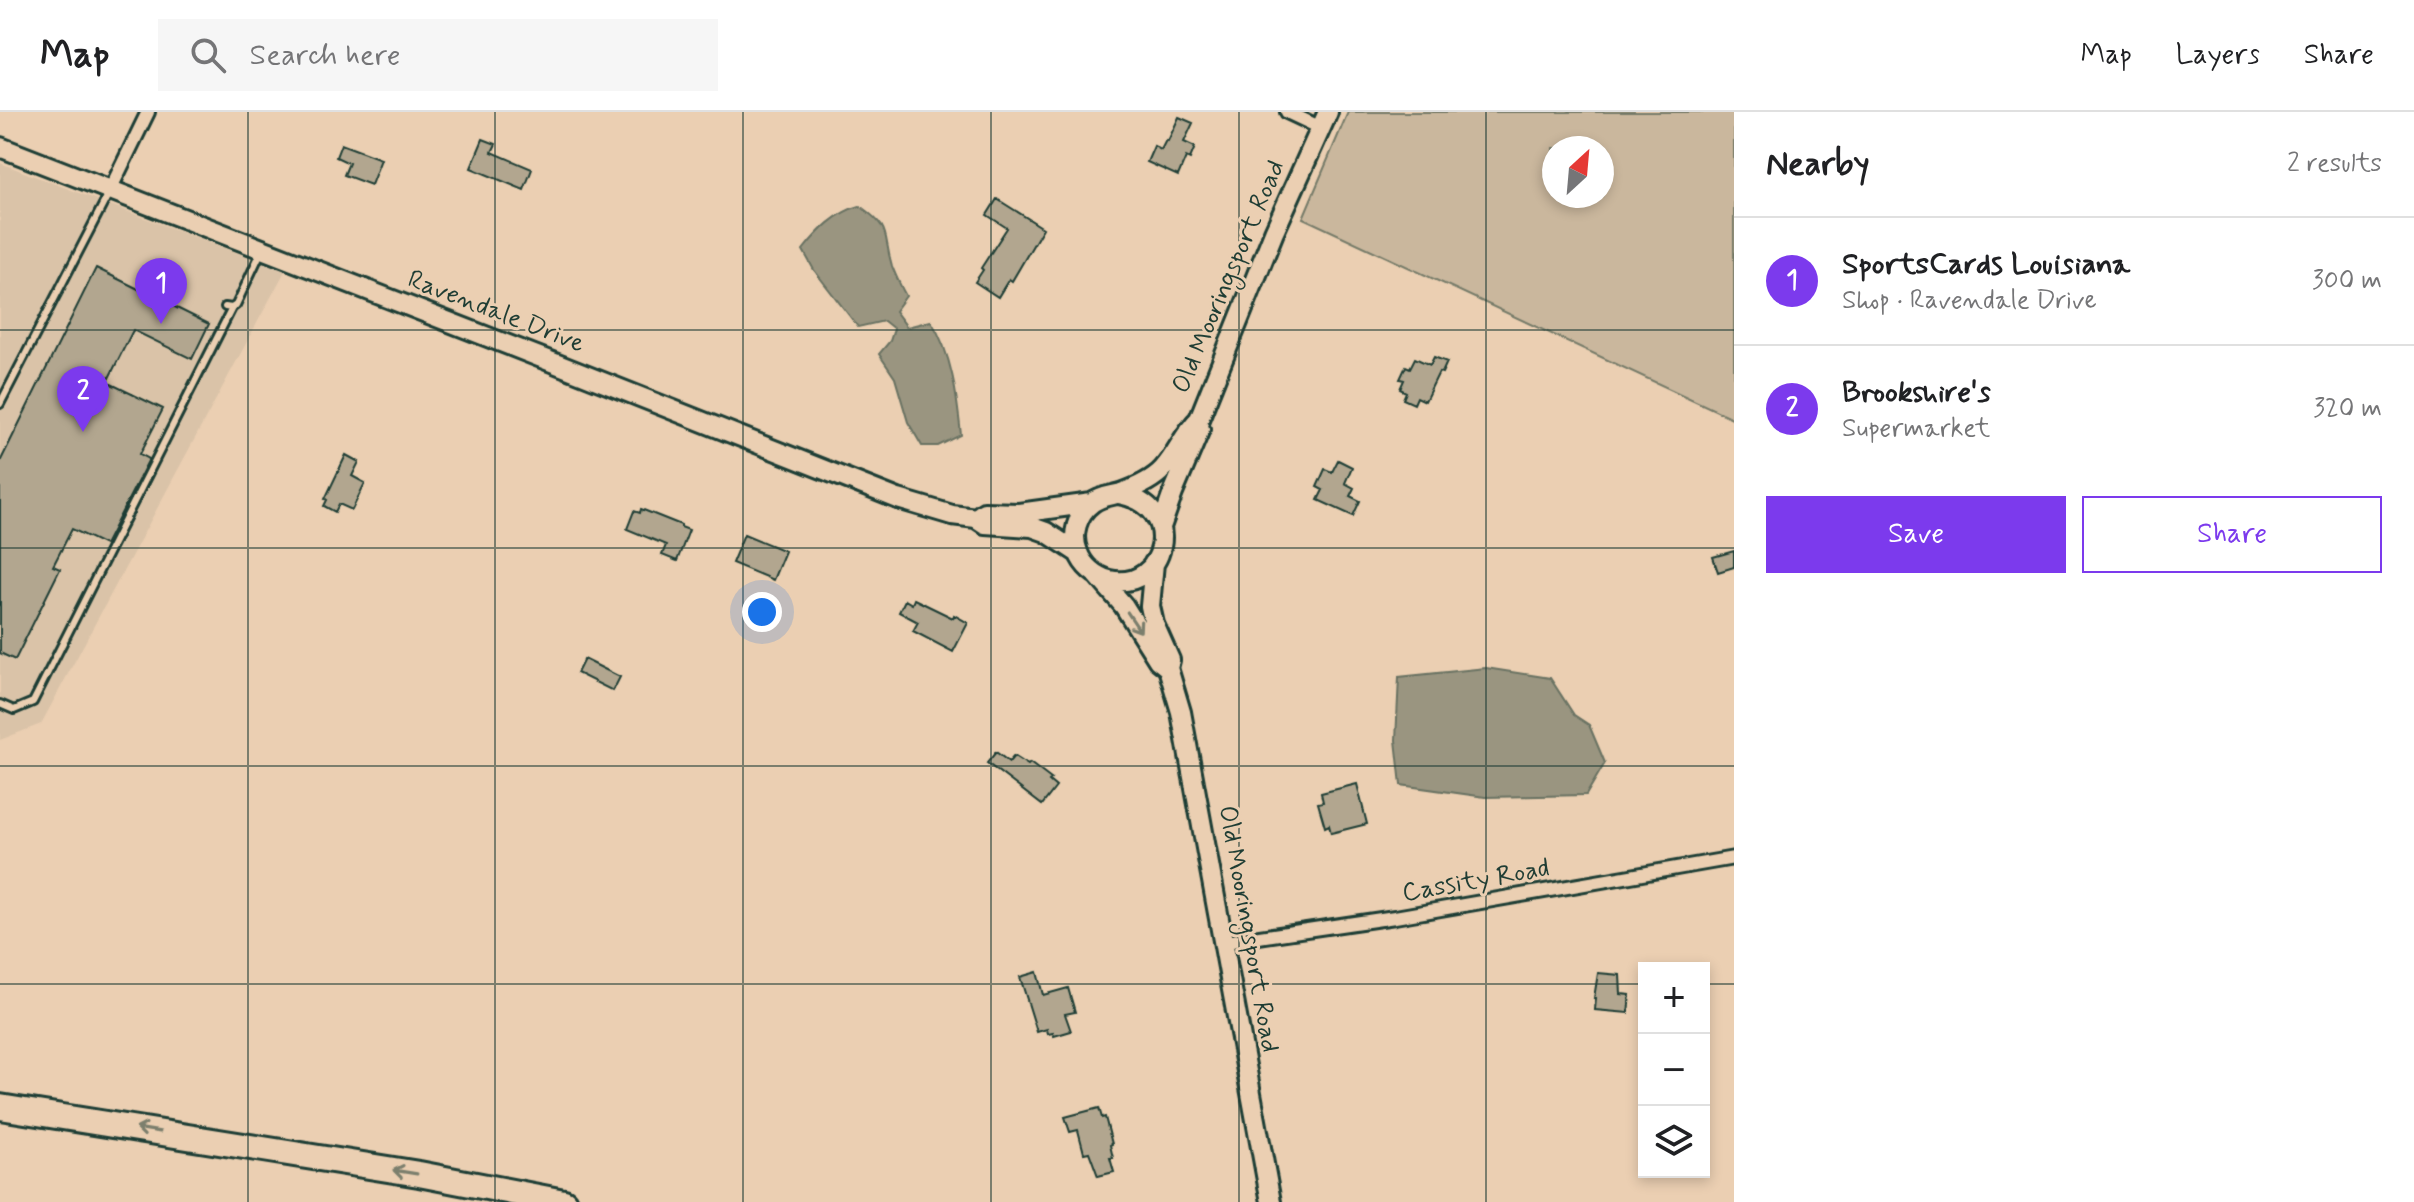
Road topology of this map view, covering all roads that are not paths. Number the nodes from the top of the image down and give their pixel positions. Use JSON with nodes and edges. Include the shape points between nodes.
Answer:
{"nodes":[{"id":1,"x":148,"y":112,"type":"edge"},
{"id":2,"x":1287,"y":112,"type":"edge"},
{"id":3,"x":1324,"y":120,"type":"edge"},
{"id":4,"x":0,"y":147,"type":"edge"},
{"id":5,"x":110,"y":190,"type":"junction"},
{"id":6,"x":262,"y":249,"type":"junction"},
{"id":7,"x":0,"y":404,"type":"edge"},
{"id":8,"x":1199,"y":419,"type":"junction"},
{"id":9,"x":1118,"y":494,"type":"junction"},
{"id":10,"x":1092,"y":503,"type":"junction"},
{"id":11,"x":976,"y":518,"type":"junction"},
{"id":12,"x":1161,"y":527,"type":"junction"},
{"id":13,"x":1078,"y":553,"type":"junction"},
{"id":14,"x":1154,"y":563,"type":"junction"},
{"id":15,"x":1098,"y":576,"type":"junction"},
{"id":16,"x":1168,"y":668,"type":"junction"},
{"id":17,"x":0,"y":704,"type":"edge"},
{"id":18,"x":1734,"y":858,"type":"edge"},
{"id":19,"x":1225,"y":942,"type":"junction"},
{"id":20,"x":0,"y":1107,"type":"edge"},
{"id":21,"x":564,"y":1202,"type":"edge"},
{"id":22,"x":1271,"y":1202,"type":"edge"}],
"edges":[{"from":1,"to":5,"type":"street"},
{"from":2,"to":3,"type":"street"},
{"from":3,"to":8,"type":"main road","name":"Old Mooringsport Road"},
{"from":4,"to":5,"type":"main road","name":"Ravendale Drive"},
{"from":5,"to":6,"type":"main road","name":"Ravendale Drive"},
{"from":5,"to":7,"type":"lane"},
{"from":6,"to":11,"type":"main road","name":"Ravendale Drive","via":[[898,499]]},
{"from":6,"to":17,"type":"lane","via":[[33,702],[14,710]]},
{"from":8,"to":9,"type":"main road","name":"Old Mooringsport Road","via":[[1164,468]]},
{"from":8,"to":12,"type":"main road","name":"Old Mooringsport Road","via":[[1200,429]]},
{"from":9,"to":10,"type":"main road","name":"Old Mooringsport Road"},
{"from":9,"to":12,"type":"main road","via":[[1146,503]]},
{"from":10,"to":11,"type":"main road","name":"Ravendale Drive","via":[[984,512]]},
{"from":10,"to":13,"type":"main road","via":[[1076,526]]},
{"from":11,"to":13,"type":"main road","name":"Ravendale Drive","via":[[985,524],[1032,527]]},
{"from":12,"to":14,"type":"main road","name":"Old Mooringsport Road","via":[[1162,546]]},
{"from":13,"to":15,"type":"main road","name":"Old Mooringsport Road"},
{"from":14,"to":15,"type":"main road","via":[[1135,578]]},
{"from":14,"to":16,"type":"main road","name":"Old Mooringsport Road","via":[[1150,606],[1170,660]]},
{"from":15,"to":16,"type":"main road","name":"Old Mooringsport Road","one_way":true},
{"from":16,"to":19,"type":"main road","name":"Old Mooringsport Road"},
{"from":18,"to":19,"type":"street","name":"Cassity Road"},
{"from":19,"to":22,"type":"main road","name":"Old Mooringsport Road"},
{"from":21,"to":20,"type":"highway","one_way":true}]}
